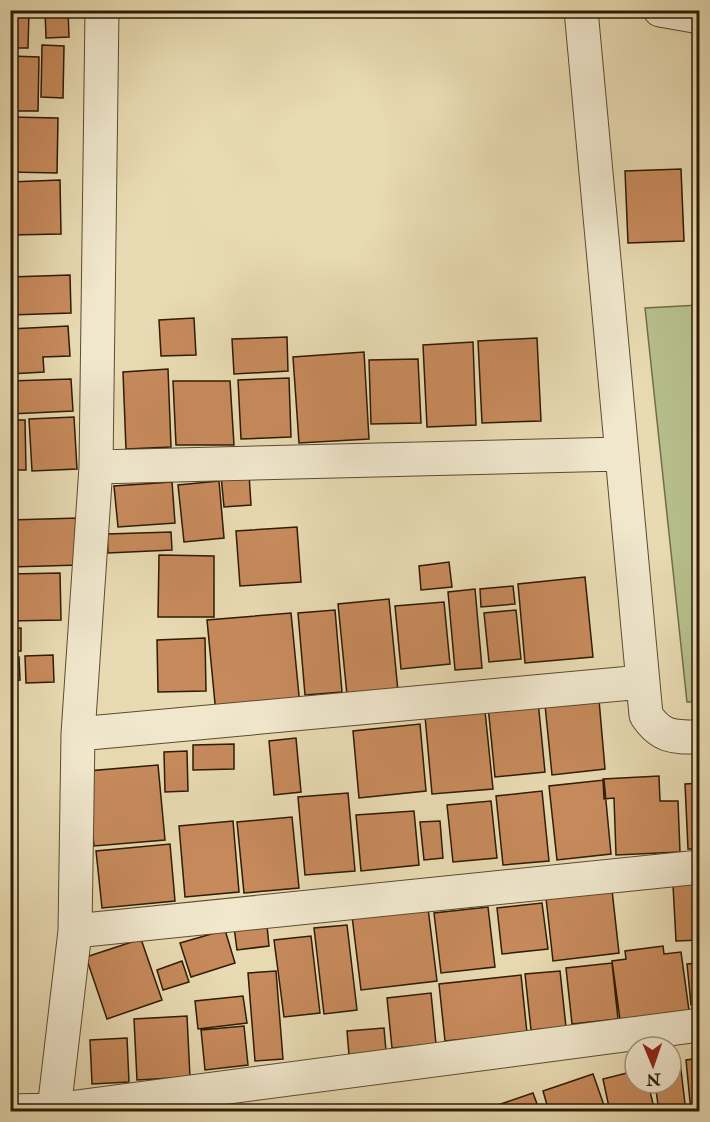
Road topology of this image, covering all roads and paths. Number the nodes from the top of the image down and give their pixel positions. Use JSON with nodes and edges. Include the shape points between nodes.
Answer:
{"nodes":[{"id":1,"x":102,"y":10,"type":"edge"},
{"id":2,"x":581,"y":10,"type":"edge"},
{"id":3,"x":663,"y":11,"type":"edge"},
{"id":4,"x":699,"y":17,"type":"edge"},
{"id":5,"x":621,"y":454,"type":"junction"},
{"id":6,"x":96,"y":467,"type":"junction"},
{"id":7,"x":642,"y":682,"type":"junction"},
{"id":8,"x":78,"y":734,"type":"junction"},
{"id":9,"x":699,"y":737,"type":"edge"},
{"id":10,"x":699,"y":867,"type":"edge"},
{"id":11,"x":75,"y":931,"type":"junction"},
{"id":12,"x":699,"y":1025,"type":"edge"},
{"id":13,"x":54,"y":1110,"type":"edge"},
{"id":14,"x":10,"y":1111,"type":"edge"}],
"edges":[{"from":1,"to":6,"type":"street"},
{"from":2,"to":5,"type":"street"},
{"from":3,"to":4,"type":"street"},
{"from":5,"to":6,"type":"street"},
{"from":5,"to":7,"type":"street"},
{"from":6,"to":8,"type":"street"},
{"from":7,"to":8,"type":"street"},
{"from":7,"to":9,"type":"street","via":[[646,715],[654,728],[673,737]]},
{"from":8,"to":11,"type":"street"},
{"from":10,"to":11,"type":"street"},
{"from":11,"to":13,"type":"street"},
{"from":12,"to":13,"type":"street"},
{"from":13,"to":14,"type":"street"}]}
